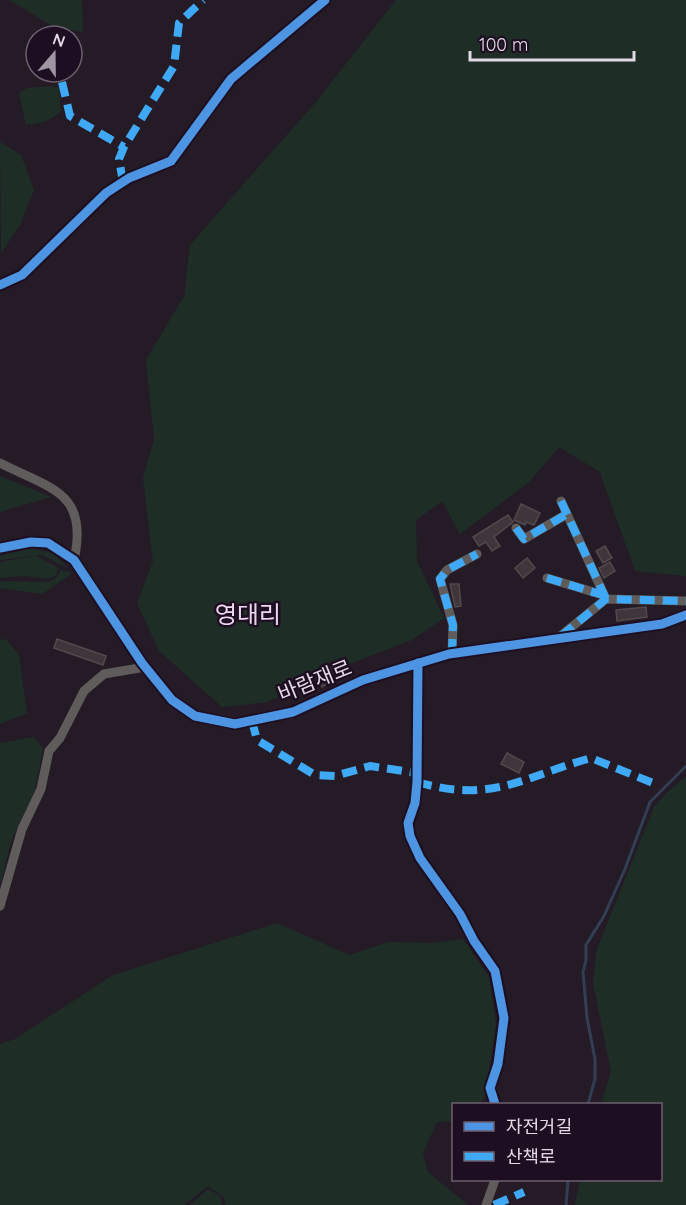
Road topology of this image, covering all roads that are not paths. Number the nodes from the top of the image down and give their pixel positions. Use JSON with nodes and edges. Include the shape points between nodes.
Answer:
{"nodes":[{"id":1,"x":324,"y":0,"type":"edge"},
{"id":2,"x":0,"y":285,"type":"edge"},
{"id":3,"x":0,"y":463,"type":"edge"},
{"id":4,"x":561,"y":501,"type":"dead end"},
{"id":5,"x":567,"y":514,"type":"junction"},
{"id":6,"x":516,"y":528,"type":"dead end"},
{"id":7,"x":0,"y":548,"type":"edge"},
{"id":8,"x":477,"y":554,"type":"dead end"},
{"id":9,"x":74,"y":560,"type":"junction"},
{"id":10,"x":547,"y":578,"type":"dead end"},
{"id":11,"x":604,"y":597,"type":"junction"},
{"id":12,"x":686,"y":601,"type":"edge"},
{"id":13,"x":686,"y":615,"type":"edge"},
{"id":14,"x":556,"y":639,"type":"junction"},
{"id":15,"x":452,"y":654,"type":"junction"},
{"id":16,"x":418,"y":663,"type":"junction"},
{"id":17,"x":145,"y":667,"type":"junction"},
{"id":18,"x":0,"y":906,"type":"edge"},
{"id":19,"x":495,"y":1103,"type":"edge"},
{"id":20,"x":494,"y":1181,"type":"edge"},
{"id":21,"x":486,"y":1205,"type":"edge"}],
"edges":[{"from":1,"to":2,"type":"street","via":[[231,79],[171,161],[129,178],[106,193],[22,274]]},
{"from":3,"to":9,"type":"street","via":[[69,501],[75,510],[79,537]]},
{"from":4,"to":5,"type":"street"},
{"from":5,"to":6,"type":"street","via":[[524,539]]},
{"from":5,"to":11,"type":"street"},
{"from":7,"to":9,"type":"street","name":"바람재로","via":[[48,543]]},
{"from":8,"to":15,"type":"street","via":[[447,570],[440,579],[453,625]]},
{"from":9,"to":17,"type":"street","name":"바람재로"},
{"from":10,"to":11,"type":"street"},
{"from":11,"to":12,"type":"street"},
{"from":11,"to":14,"type":"street"},
{"from":13,"to":14,"type":"street","name":"바람재로","via":[[662,624]]},
{"from":14,"to":15,"type":"street","name":"바람재로"},
{"from":15,"to":16,"type":"street","name":"바람재로"},
{"from":16,"to":17,"type":"street","name":"바람재로","via":[[363,680],[292,712],[235,724],[195,716],[172,700]]},
{"from":16,"to":19,"type":"street","via":[[417,789],[408,823],[410,836],[420,858],[495,971],[504,1018],[498,1064],[490,1088]]},
{"from":17,"to":18,"type":"street","via":[[104,674],[84,691],[49,751],[41,789],[22,829]]},
{"from":20,"to":21,"type":"street"}]}
